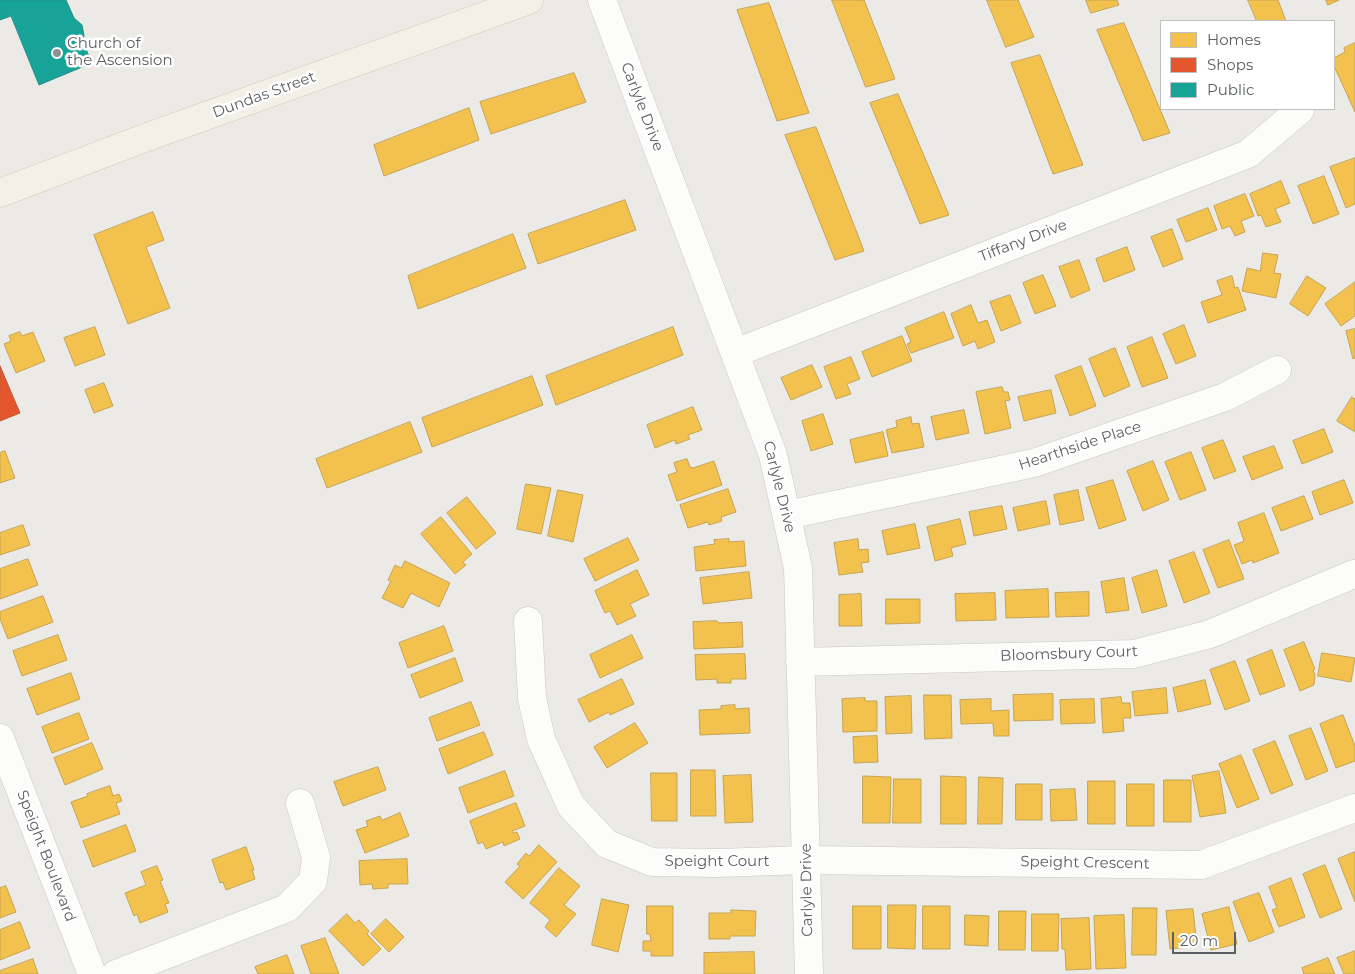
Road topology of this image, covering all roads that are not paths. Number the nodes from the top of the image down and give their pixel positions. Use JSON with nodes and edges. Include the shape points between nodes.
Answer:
{"nodes":[{"id":1,"x":530,"y":0,"type":"edge"},
{"id":2,"x":602,"y":0,"type":"edge"},
{"id":3,"x":1300,"y":110,"type":"edge"},
{"id":4,"x":0,"y":194,"type":"edge"},
{"id":5,"x":735,"y":353,"type":"junction"},
{"id":6,"x":1277,"y":370,"type":"dead end"},
{"id":7,"x":787,"y":515,"type":"junction"},
{"id":8,"x":1354,"y":574,"type":"edge"},
{"id":9,"x":528,"y":621,"type":"dead end"},
{"id":10,"x":800,"y":662,"type":"junction"},
{"id":11,"x":0,"y":738,"type":"edge"},
{"id":12,"x":300,"y":803,"type":"dead end"},
{"id":13,"x":1355,"y":808,"type":"edge"},
{"id":14,"x":806,"y":860,"type":"junction"},
{"id":15,"x":92,"y":974,"type":"edge"},
{"id":16,"x":116,"y":974,"type":"edge"},
{"id":17,"x":809,"y":974,"type":"edge"}],
"edges":[{"from":1,"to":4,"type":"main road","name":"Dundas Street","via":[[150,136]]},
{"from":2,"to":5,"type":"street","name":"Carlyle Drive"},
{"from":3,"to":5,"type":"street","name":"Tiffany Drive","via":[[1248,154]]},
{"from":5,"to":7,"type":"street","name":"Carlyle Drive","via":[[774,455]]},
{"from":6,"to":7,"type":"street","name":"Hearthside Place","via":[[1225,397],[1034,463]]},
{"from":7,"to":10,"type":"street","name":"Carlyle Drive","via":[[798,568]]},
{"from":8,"to":10,"type":"street","name":"Bloomsbury Court","via":[[1210,634],[1134,654]]},
{"from":9,"to":14,"type":"street","name":"Speight Court","via":[[532,698],[541,739],[571,806],[607,844],[652,862]]},
{"from":10,"to":14,"type":"street","name":"Carlyle Drive"},
{"from":11,"to":15,"type":"street","name":"Speight Boulevard"},
{"from":12,"to":16,"type":"street","via":[[316,857],[313,881],[286,908]]},
{"from":13,"to":14,"type":"street","name":"Speight Crescent","via":[[1200,865]]},
{"from":14,"to":17,"type":"street","name":"Carlyle Drive"}]}
